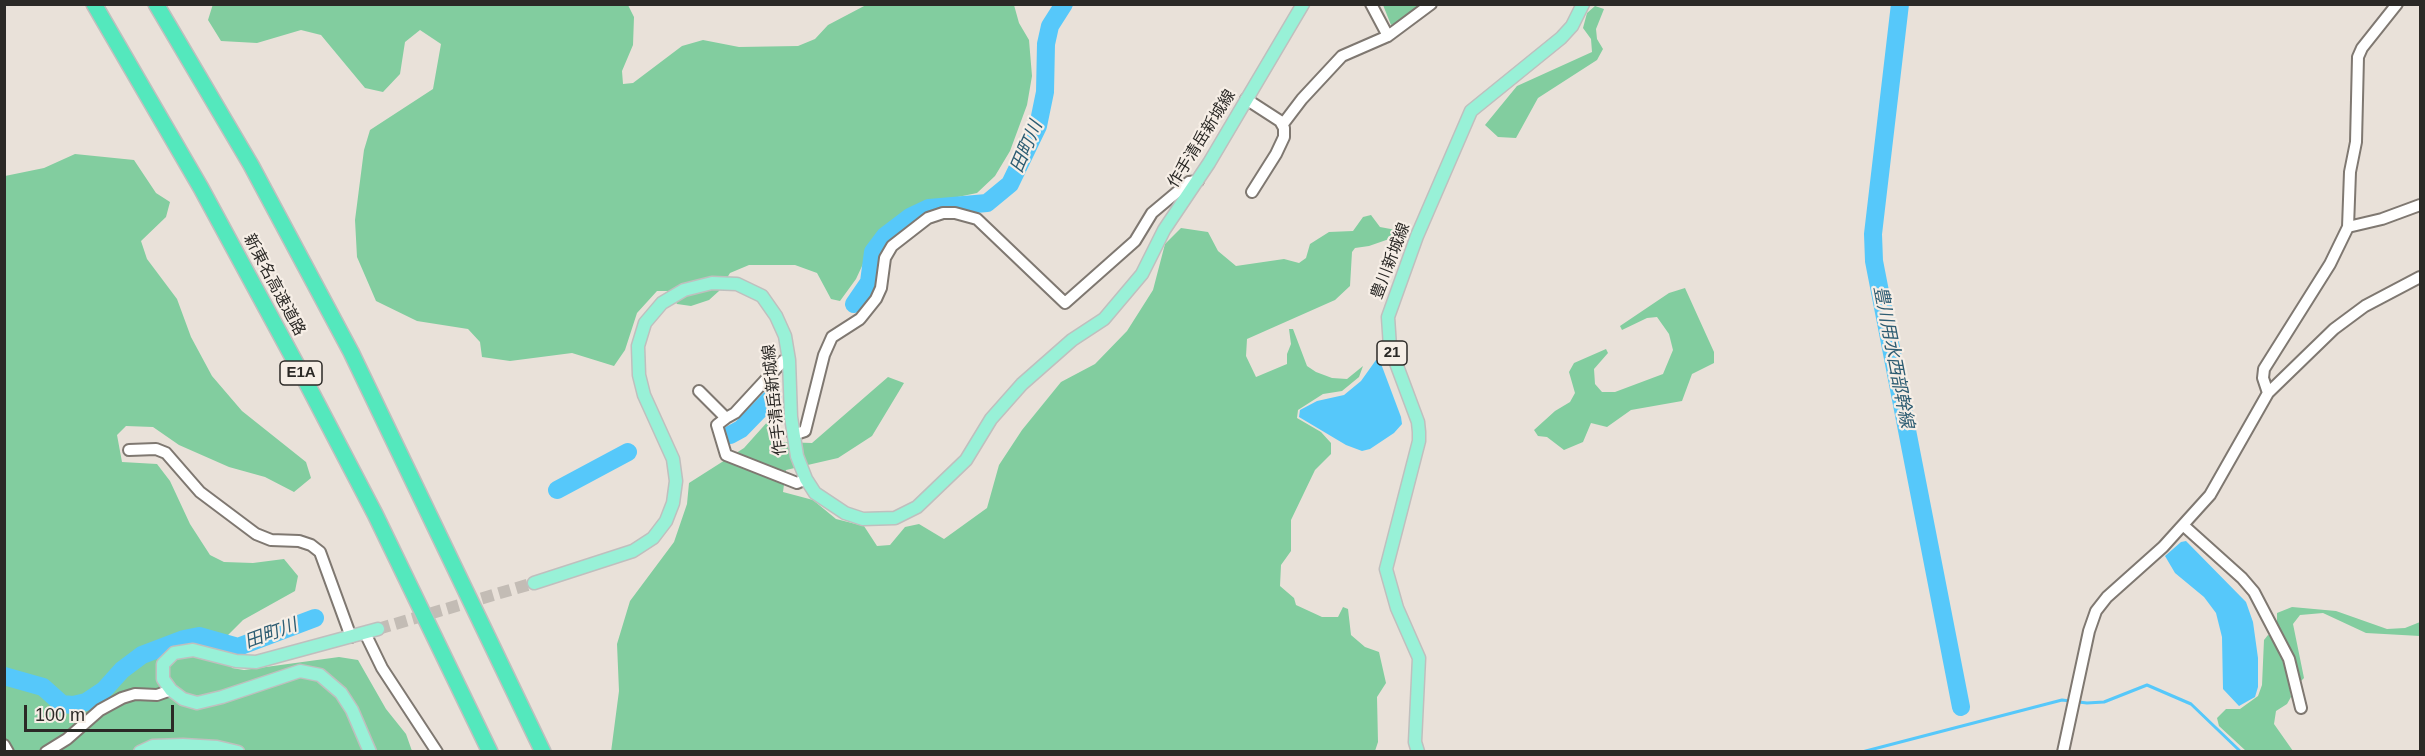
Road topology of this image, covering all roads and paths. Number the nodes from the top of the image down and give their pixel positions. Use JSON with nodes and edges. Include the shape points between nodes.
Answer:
{"nodes":[{"id":1,"x":94,"y":4,"type":"edge"},
{"id":2,"x":156,"y":4,"type":"edge"},
{"id":3,"x":1303,"y":4,"type":"edge"},
{"id":4,"x":1371,"y":4,"type":"edge"},
{"id":5,"x":1431,"y":4,"type":"edge"},
{"id":6,"x":1583,"y":4,"type":"edge"},
{"id":7,"x":2397,"y":4,"type":"edge"},
{"id":8,"x":1388,"y":36,"type":"junction"},
{"id":9,"x":1246,"y":99,"type":"junction"},
{"id":10,"x":1283,"y":124,"type":"junction"},
{"id":11,"x":1198,"y":181,"type":"junction"},
{"id":12,"x":1252,"y":192,"type":"dead end"},
{"id":13,"x":2421,"y":205,"type":"edge"},
{"id":14,"x":2348,"y":227,"type":"junction"},
{"id":15,"x":2421,"y":277,"type":"edge"},
{"id":16,"x":789,"y":360,"type":"junction"},
{"id":17,"x":699,"y":391,"type":"dead end"},
{"id":18,"x":2268,"y":393,"type":"junction"},
{"id":19,"x":726,"y":418,"type":"junction"},
{"id":20,"x":793,"y":435,"type":"junction"},
{"id":21,"x":129,"y":450,"type":"dead end"},
{"id":22,"x":806,"y":479,"type":"junction"},
{"id":23,"x":2183,"y":525,"type":"junction"},
{"id":24,"x":534,"y":583,"type":"tunnel mouth"},
{"id":25,"x":378,"y":629,"type":"tunnel mouth"},
{"id":26,"x":365,"y":633,"type":"junction"},
{"id":27,"x":351,"y":637,"type":"junction"},
{"id":28,"x":171,"y":690,"type":"junction"},
{"id":29,"x":2301,"y":708,"type":"dead end"},
{"id":30,"x":4,"y":745,"type":"edge"},
{"id":31,"x":8,"y":752,"type":"edge"},
{"id":32,"x":46,"y":752,"type":"edge"},
{"id":33,"x":140,"y":752,"type":"edge"},
{"id":34,"x":238,"y":752,"type":"edge"},
{"id":35,"x":369,"y":752,"type":"edge"},
{"id":36,"x":437,"y":752,"type":"edge"},
{"id":37,"x":490,"y":752,"type":"edge"},
{"id":38,"x":543,"y":752,"type":"edge"},
{"id":39,"x":1418,"y":752,"type":"edge"},
{"id":40,"x":2063,"y":752,"type":"edge"}],
"edges":[{"from":1,"to":37,"type":"highway","name":"新東名高速道路","number":"E1A","via":[[201,188],[305,380],[375,514]]},
{"from":2,"to":38,"type":"highway","via":[[251,165],[345,342]]},
{"from":3,"to":9,"type":"main road","name":"作手清岳新城線"},
{"from":4,"to":8,"type":"street"},
{"from":5,"to":8,"type":"street"},
{"from":6,"to":39,"type":"main road","name":"豊川新城線","number":"21","via":[[1561,38],[1471,111],[1425,216],[1388,317],[1389,347],[1419,432],[1386,569],[1397,608],[1419,658],[1415,741]]},
{"from":7,"to":14,"type":"street","via":[[2358,57]]},
{"from":8,"to":10,"type":"street","via":[[1342,56]]},
{"from":9,"to":10,"type":"street"},
{"from":9,"to":11,"type":"main road","name":"作手清岳新城線"},
{"from":10,"to":12,"type":"street","via":[[1284,137]]},
{"from":11,"to":20,"type":"street","via":[[1189,182],[1152,213],[1130,246],[1065,303],[976,219],[955,213],[928,218],[892,246],[885,258],[876,299],[860,319],[832,337],[805,431]]},
{"from":11,"to":22,"type":"main road","name":"作手清岳新城線","via":[[1124,297],[1104,319],[1072,340],[1022,384],[991,420],[966,460],[917,507],[895,518],[863,519],[828,503]]},
{"from":13,"to":14,"type":"street"},
{"from":14,"to":18,"type":"street","via":[[2330,264],[2264,369]]},
{"from":15,"to":18,"type":"street","via":[[2365,306],[2334,329]]},
{"from":16,"to":19,"type":"street","via":[[783,361]]},
{"from":16,"to":20,"type":"main road","name":"作手清岳新城線"},
{"from":16,"to":24,"type":"main road","name":"作手清岳新城線","via":[[776,316],[762,296],[737,284],[712,283],[684,290],[662,303],[645,323],[638,346],[644,395],[673,459],[676,481],[666,521],[653,538],[633,551]]},
{"from":17,"to":19,"type":"street"},
{"from":18,"to":23,"type":"street","via":[[2220,481]]},
{"from":19,"to":22,"type":"street","via":[[717,425],[726,455],[797,483]]},
{"from":20,"to":22,"type":"main road","name":"作手清岳新城線","via":[[796,456]]},
{"from":21,"to":27,"type":"street","via":[[156,449],[166,453],[200,492],[256,534],[271,540],[299,541],[320,552]]},
{"from":23,"to":29,"type":"street","via":[[2254,592],[2289,659]]},
{"from":23,"to":40,"type":"street","via":[[2096,611],[2088,631]]},
{"from":25,"to":26,"type":"main road"},
{"from":26,"to":27,"type":"main road"},
{"from":26,"to":36,"type":"street","via":[[382,668]]},
{"from":27,"to":28,"type":"main road","via":[[256,662],[193,650],[174,653],[163,664],[163,679]]},
{"from":28,"to":32,"type":"street","via":[[157,695],[135,694],[99,710]]},
{"from":28,"to":35,"type":"main road","via":[[197,703],[300,671],[320,675],[352,710]]},
{"from":30,"to":31,"type":"street"},
{"from":33,"to":34,"type":"main road","via":[[153,746],[183,745]]}]}
